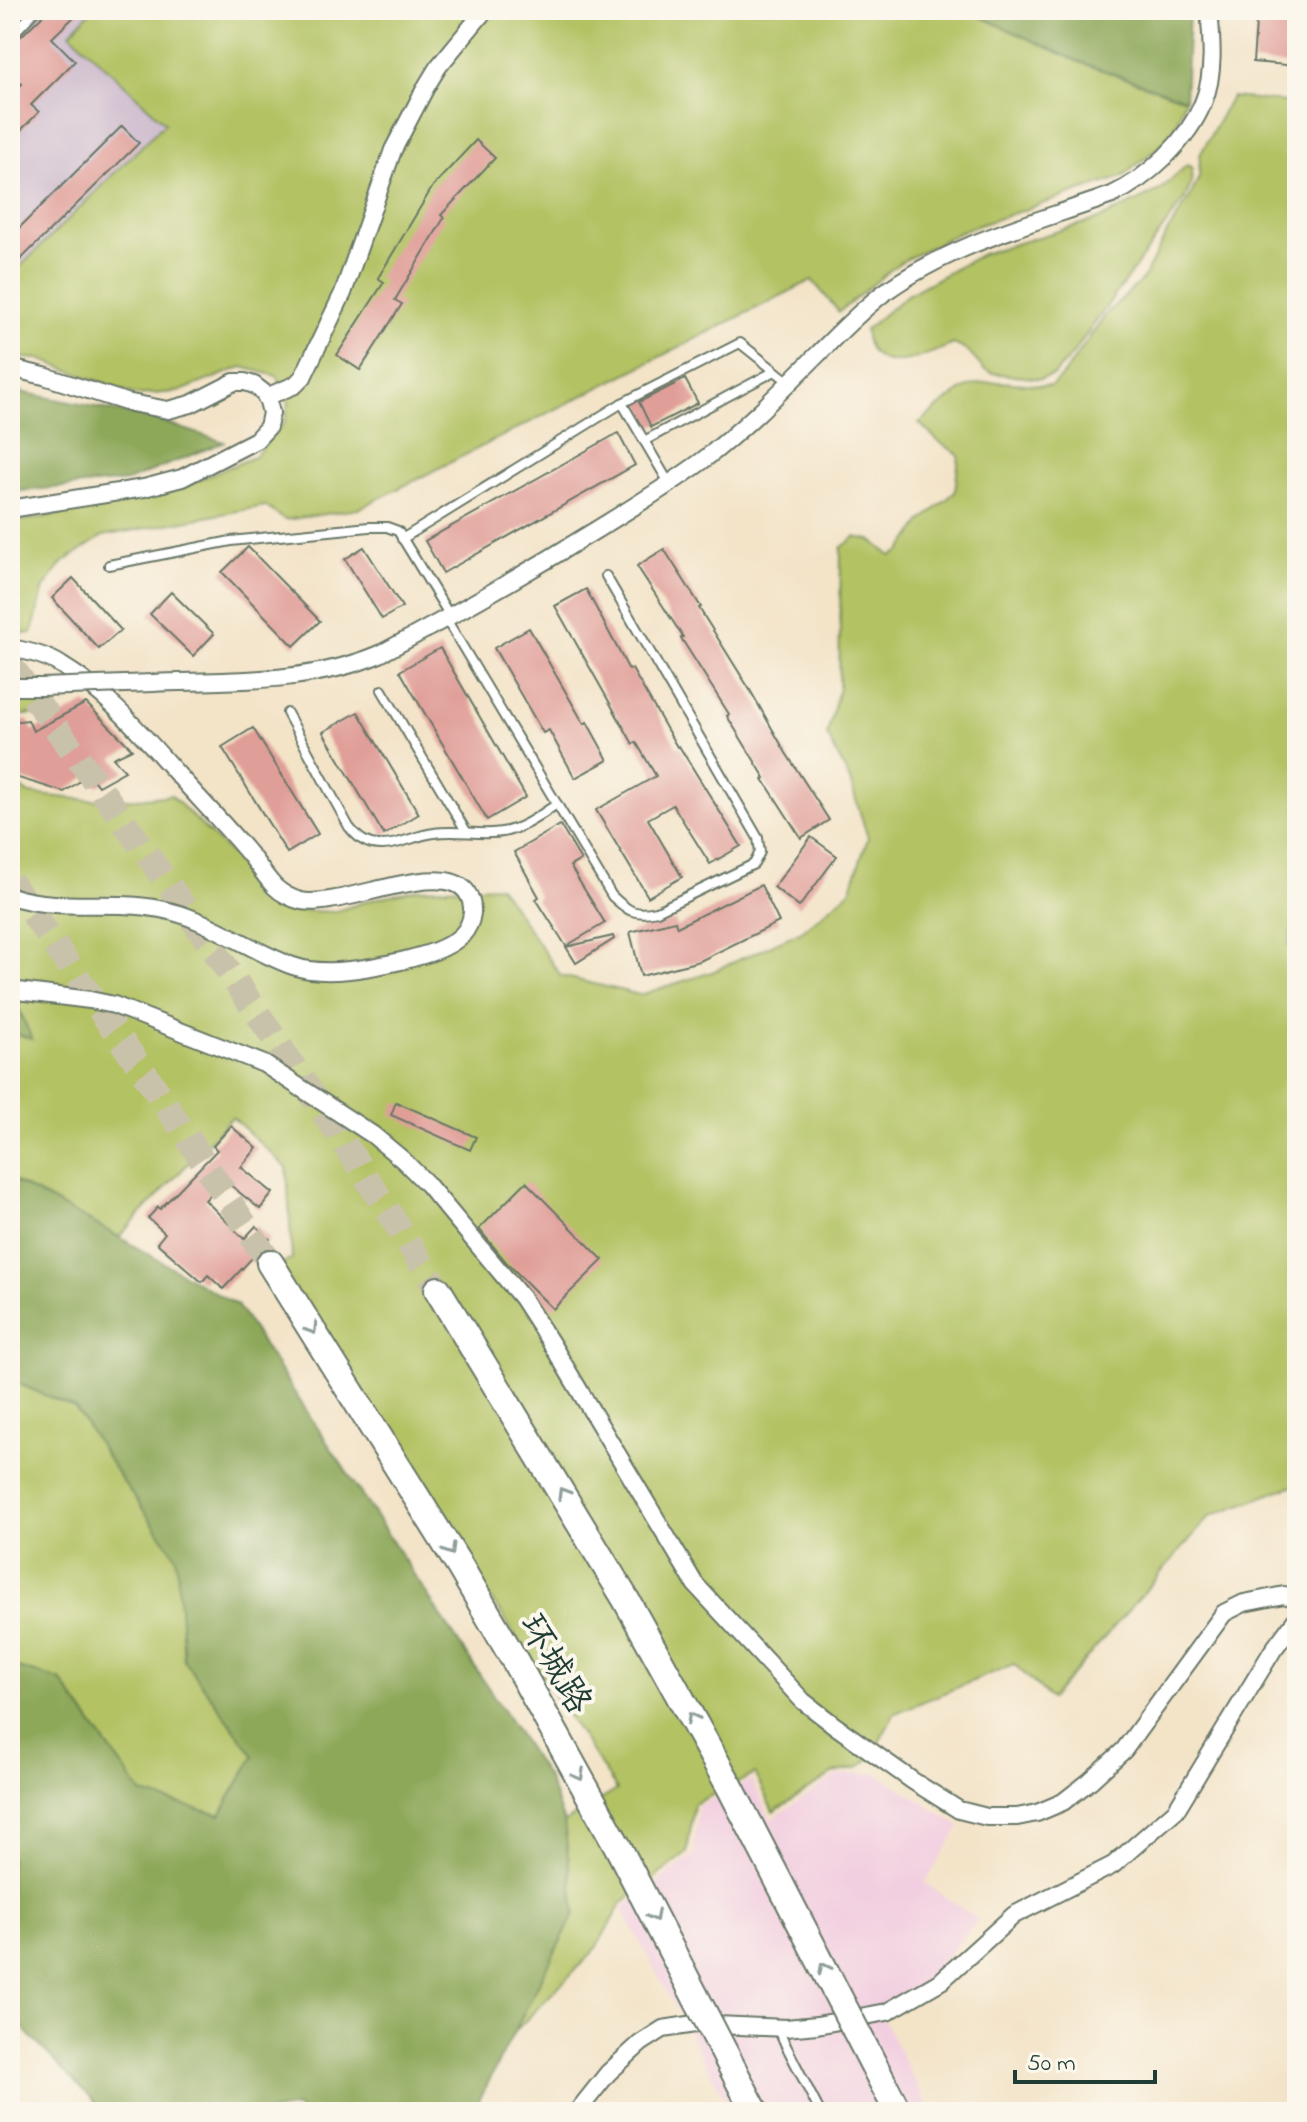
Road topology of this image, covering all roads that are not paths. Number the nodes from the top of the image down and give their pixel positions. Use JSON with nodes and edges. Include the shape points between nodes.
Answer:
{"nodes":[{"id":1,"x":36,"y":10,"type":"edge"},
{"id":2,"x":485,"y":10,"type":"edge"},
{"id":3,"x":1209,"y":10,"type":"edge"},
{"id":4,"x":10,"y":28,"type":"edge"},
{"id":5,"x":10,"y":368,"type":"edge"},
{"id":6,"x":775,"y":371,"type":"junction"},
{"id":7,"x":789,"y":382,"type":"junction"},
{"id":8,"x":266,"y":397,"type":"junction"},
{"id":9,"x":622,"y":403,"type":"junction"},
{"id":10,"x":644,"y":441,"type":"junction"},
{"id":11,"x":670,"y":484,"type":"junction"},
{"id":12,"x":10,"y":509,"type":"edge"},
{"id":13,"x":402,"y":539,"type":"junction"},
{"id":14,"x":109,"y":565,"type":"dead end"},
{"id":15,"x":606,"y":576,"type":"dead end"},
{"id":16,"x":448,"y":618,"type":"junction"},
{"id":17,"x":10,"y":648,"type":"edge"},
{"id":18,"x":10,"y":687,"type":"edge"},
{"id":19,"x":382,"y":690,"type":"dead end"},
{"id":20,"x":287,"y":713,"type":"dead end"},
{"id":21,"x":557,"y":804,"type":"junction"},
{"id":22,"x":466,"y":831,"type":"junction"},
{"id":23,"x":10,"y":896,"type":"edge"},
{"id":24,"x":10,"y":990,"type":"edge"},
{"id":25,"x":270,"y":1263,"type":"tunnel mouth"},
{"id":26,"x":438,"y":1290,"type":"tunnel mouth"},
{"id":27,"x":1297,"y":1599,"type":"edge"},
{"id":28,"x":1297,"y":1618,"type":"edge"},
{"id":29,"x":777,"y":2028,"type":"junction"},
{"id":30,"x":577,"y":2112,"type":"edge"},
{"id":31,"x":755,"y":2112,"type":"edge"},
{"id":32,"x":820,"y":2112,"type":"edge"},
{"id":33,"x":898,"y":2112,"type":"edge"}],
"edges":[{"from":1,"to":4,"type":"lane","via":[[15,32]]},
{"from":2,"to":8,"type":"street","via":[[438,67],[393,150],[343,293],[303,377]]},
{"from":3,"to":7,"type":"street","via":[[1212,58],[1203,103],[1152,169],[1121,191],[995,234],[915,272],[862,312]]},
{"from":5,"to":8,"type":"street","via":[[168,410],[239,381],[254,385]]},
{"from":6,"to":7,"type":"lane"},
{"from":6,"to":9,"type":"lane","via":[[740,343]]},
{"from":6,"to":10,"type":"lane"},
{"from":7,"to":11,"type":"street","via":[[725,443]]},
{"from":8,"to":12,"type":"street","via":[[271,418],[261,436],[182,478]]},
{"from":9,"to":10,"type":"lane"},
{"from":9,"to":13,"type":"lane"},
{"from":10,"to":11,"type":"lane"},
{"from":11,"to":16,"type":"street"},
{"from":13,"to":14,"type":"lane","via":[[398,531],[369,527],[231,541]]},
{"from":13,"to":16,"type":"lane"},
{"from":15,"to":21,"type":"lane","via":[[752,824],[758,858],[745,870],[657,911],[634,913],[612,896]]},
{"from":16,"to":18,"type":"street","bridge":true,"via":[[340,669],[292,676]]},
{"from":16,"to":21,"type":"lane"},
{"from":17,"to":23,"type":"street","via":[[47,657],[94,689],[278,890],[302,902],[316,902],[409,882],[446,881],[465,890],[472,915],[457,940],[436,950],[386,964],[329,971],[295,967],[171,911],[43,904]]},
{"from":19,"to":22,"type":"lane"},
{"from":20,"to":22,"type":"lane","via":[[349,827],[363,840],[380,845]]},
{"from":21,"to":22,"type":"lane","via":[[512,830]]},
{"from":24,"to":27,"type":"street","via":[[114,1005],[264,1064],[403,1160],[522,1298],[695,1584],[803,1701],[959,1810],[1017,1817],[1063,1802],[1124,1750],[1224,1613],[1284,1595]]},
{"from":25,"to":31,"type":"main road","name":"环城路","one_way":true,"bridge":true,"via":[[523,1674]]},
{"from":33,"to":26,"type":"main road","one_way":true,"bridge":true,"via":[[730,1787],[625,1598]]},
{"from":28,"to":29,"type":"street","via":[[1176,1810],[1113,1865],[1014,1915],[941,1981],[887,2012]]},
{"from":29,"to":30,"type":"street","via":[[695,2024],[663,2029],[608,2073]]},
{"from":29,"to":32,"type":"lane"}]}
